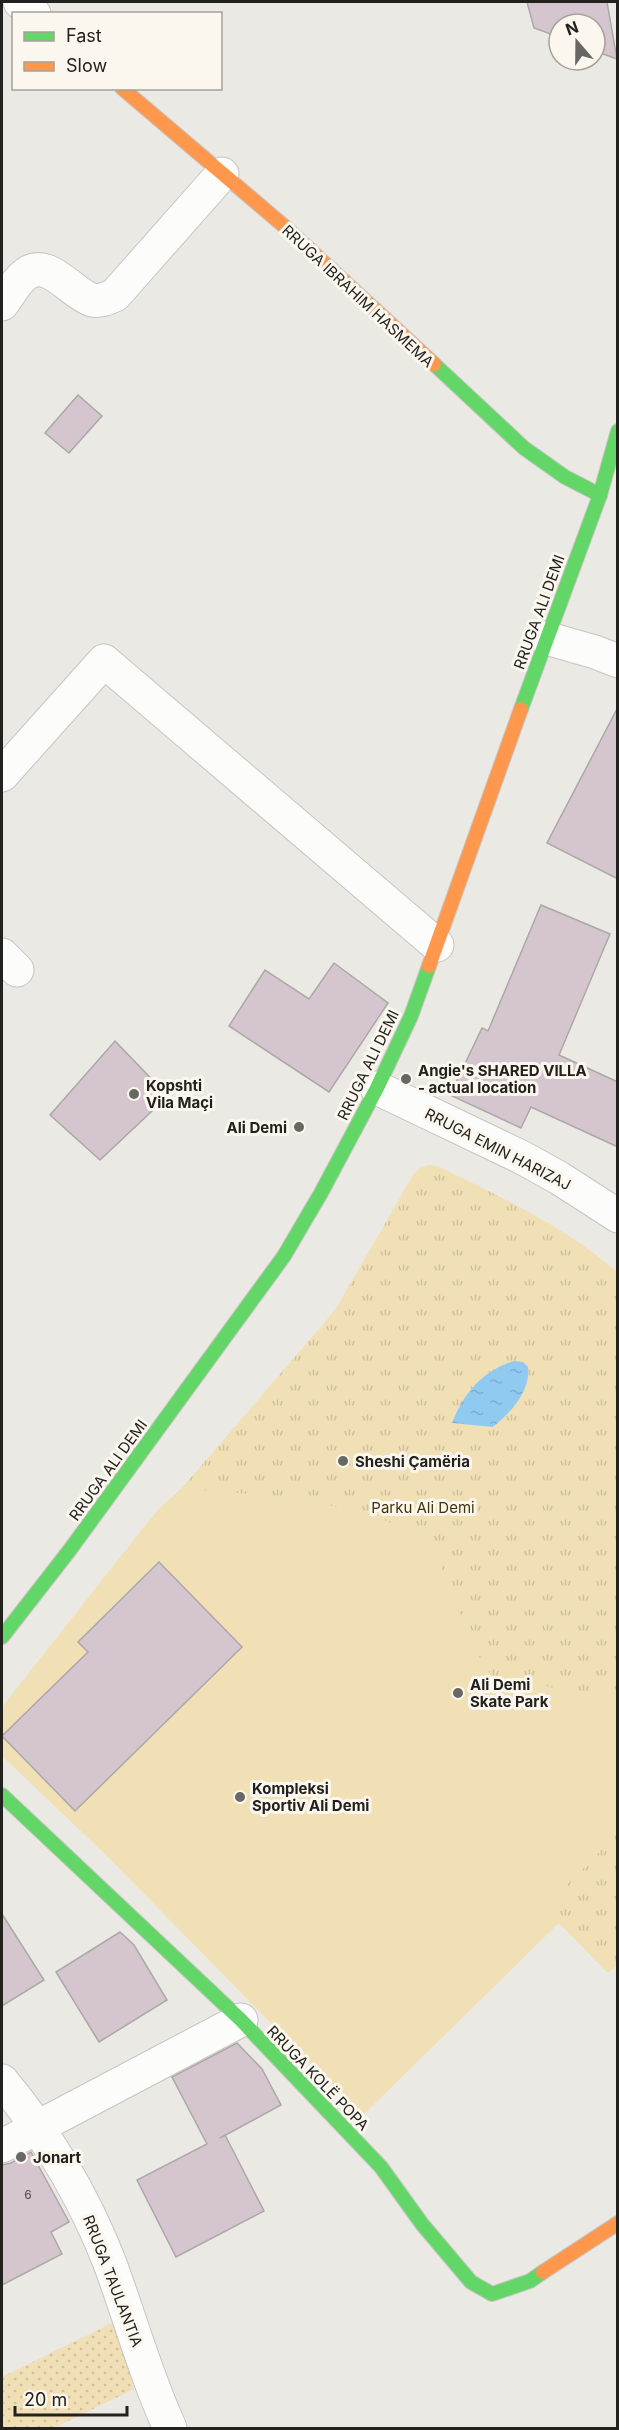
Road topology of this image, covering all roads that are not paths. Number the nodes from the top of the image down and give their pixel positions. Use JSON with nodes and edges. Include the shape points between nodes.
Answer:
{"nodes":[{"id":1,"x":20,"y":2,"type":"edge"},
{"id":2,"x":32,"y":12,"type":"edge"},
{"id":3,"x":124,"y":90,"type":"edge"},
{"id":4,"x":222,"y":174,"type":"junction"},
{"id":5,"x":2,"y":304,"type":"edge"},
{"id":6,"x":618,"y":431,"type":"edge"},
{"id":7,"x":600,"y":495,"type":"junction"},
{"id":8,"x":546,"y":638,"type":"junction"},
{"id":9,"x":618,"y":661,"type":"edge"},
{"id":10,"x":2,"y":776,"type":"edge"},
{"id":11,"x":437,"y":945,"type":"junction"},
{"id":12,"x":376,"y":1088,"type":"junction"},
{"id":13,"x":618,"y":1216,"type":"edge"},
{"id":14,"x":2,"y":1637,"type":"edge"},
{"id":15,"x":2,"y":1795,"type":"edge"},
{"id":16,"x":241,"y":2020,"type":"junction"},
{"id":17,"x":2,"y":2081,"type":"edge"},
{"id":18,"x":37,"y":2126,"type":"junction"},
{"id":19,"x":2,"y":2146,"type":"edge"},
{"id":20,"x":618,"y":2223,"type":"edge"},
{"id":21,"x":170,"y":2428,"type":"edge"}],
"edges":[{"from":1,"to":2,"type":"street"},
{"from":3,"to":4,"type":"street","name":"RRUGA IBRAHIM HASMEMA"},
{"from":4,"to":5,"type":"street","via":[[115,295],[92,300],[47,271],[36,269],[26,274]]},
{"from":4,"to":7,"type":"street","name":"RRUGA IBRAHIM HASMEMA","via":[[284,226],[524,448]]},
{"from":6,"to":7,"type":"street","name":"RRUGA ALI DEMI"},
{"from":7,"to":8,"type":"street","name":"RRUGA ALI DEMI"},
{"from":8,"to":9,"type":"street"},
{"from":8,"to":11,"type":"street","name":"RRUGA ALI DEMI"},
{"from":10,"to":11,"type":"street","via":[[104,661]]},
{"from":11,"to":12,"type":"street","name":"RRUGA ALI DEMI","via":[[411,1016]]},
{"from":12,"to":13,"type":"street","name":"RRUGA EMIN HARIZAJ","via":[[523,1158]]},
{"from":12,"to":14,"type":"street","name":"RRUGA ALI DEMI","via":[[284,1256]]},
{"from":15,"to":16,"type":"street","name":"RRUGA KOLË POPA"},
{"from":16,"to":18,"type":"street"},
{"from":16,"to":20,"type":"street","name":"RRUGA KOLË POPA","via":[[381,2167],[471,2282],[492,2294],[530,2281]]},
{"from":17,"to":18,"type":"street","name":"RRUGA TAULANTIA"},
{"from":18,"to":19,"type":"street"},
{"from":18,"to":21,"type":"street","name":"RRUGA TAULANTIA","via":[[72,2181],[94,2227]]}]}
